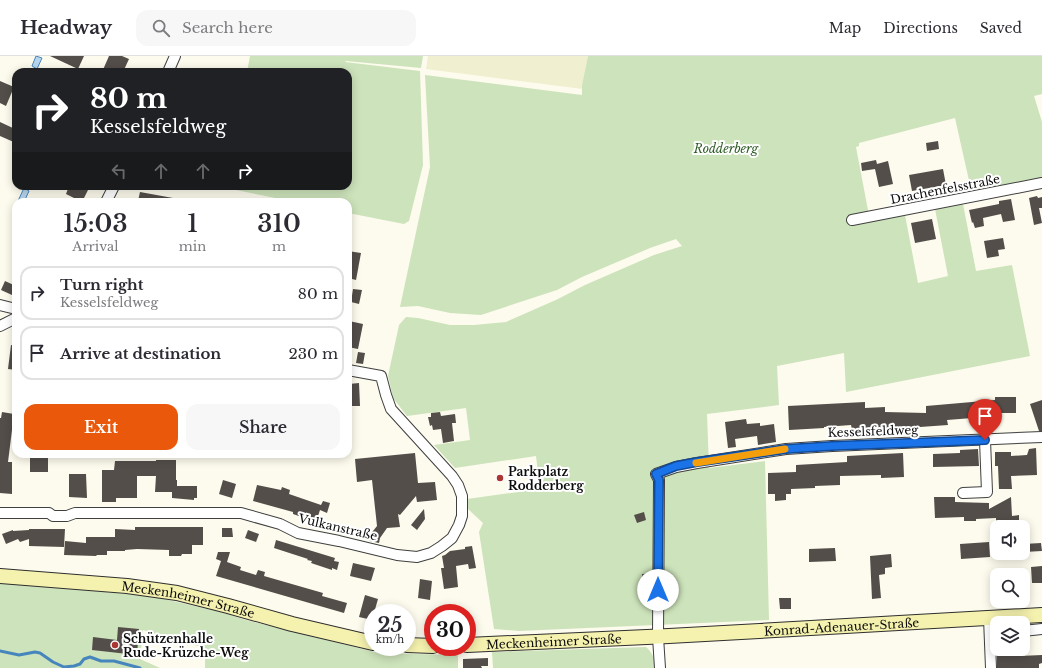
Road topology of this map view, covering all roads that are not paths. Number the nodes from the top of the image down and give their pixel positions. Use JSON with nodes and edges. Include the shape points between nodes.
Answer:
{"nodes":[{"id":1,"x":175,"y":56,"type":"edge"},
{"id":2,"x":170,"y":68,"type":"edge"},
{"id":3,"x":1042,"y":183,"type":"edge"},
{"id":4,"x":852,"y":220,"type":"dead end"},
{"id":5,"x":0,"y":306,"type":"edge"},
{"id":6,"x":12,"y":308,"type":"edge"},
{"id":7,"x":12,"y":320,"type":"edge"},
{"id":8,"x":0,"y":326,"type":"edge"},
{"id":9,"x":352,"y":371,"type":"edge"},
{"id":10,"x":1042,"y":438,"type":"edge"},
{"id":11,"x":985,"y":440,"type":"junction"},
{"id":12,"x":963,"y":493,"type":"dead end"},
{"id":13,"x":0,"y":513,"type":"edge"},
{"id":14,"x":0,"y":576,"type":"edge"},
{"id":15,"x":1042,"y":615,"type":"edge"},
{"id":16,"x":1030,"y":617,"type":"edge"},
{"id":17,"x":990,"y":622,"type":"edge"},
{"id":18,"x":1030,"y":630,"type":"edge"},
{"id":19,"x":1042,"y":630,"type":"edge"},
{"id":20,"x":642,"y":637,"type":"joint"},
{"id":21,"x":658,"y":637,"type":"junction"},
{"id":22,"x":364,"y":641,"type":"edge"},
{"id":23,"x":476,"y":645,"type":"edge"},
{"id":24,"x":992,"y":656,"type":"edge"},
{"id":25,"x":660,"y":668,"type":"edge"},
{"id":26,"x":991,"y":668,"type":"edge"}],
"edges":[{"from":1,"to":2,"type":"street"},
{"from":3,"to":4,"type":"street","name":"Drachenfelsstraße"},
{"from":5,"to":6,"type":"street"},
{"from":7,"to":8,"type":"street"},
{"from":9,"to":13,"type":"street","name":"Vulkanstraße","via":[[381,376],[391,409],[458,485],[462,496],[462,516],[459,525],[452,538],[431,553],[417,557],[397,555],[298,533],[280,524],[241,513],[76,513],[67,516],[53,516],[49,513]]},
{"from":10,"to":11,"type":"street","name":"Kesselsfeldweg"},
{"from":11,"to":12,"type":"street","via":[[987,492]]},
{"from":11,"to":21,"type":"street","name":"Kesselsfeldweg","via":[[786,449],[676,466],[656,474],[659,480]]},
{"from":14,"to":22,"type":"main road","name":"Meckenheimer Straße","via":[[128,586],[177,593]]},
{"from":15,"to":16,"type":"main road","name":"Konrad-Adenauer-Straße"},
{"from":17,"to":21,"type":"main road","name":"Konrad-Adenauer-Straße","via":[[769,629]]},
{"from":18,"to":19,"type":"street"},
{"from":20,"to":21,"type":"main road","name":"Konrad-Adenauer-Straße"},
{"from":20,"to":23,"type":"main road","name":"Meckenheimer Straße"},
{"from":21,"to":25,"type":"street"},
{"from":24,"to":26,"type":"street"}]}
